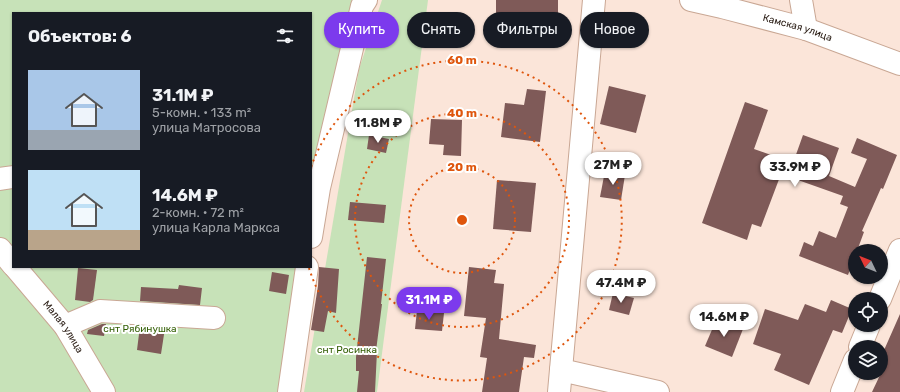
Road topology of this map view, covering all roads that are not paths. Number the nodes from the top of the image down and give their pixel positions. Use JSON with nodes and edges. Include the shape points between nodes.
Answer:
{"nodes":[{"id":1,"x":366,"y":0,"type":"edge"},
{"id":2,"x":594,"y":0,"type":"edge"},
{"id":3,"x":691,"y":0,"type":"edge"},
{"id":4,"x":801,"y":0,"type":"edge"},
{"id":5,"x":728,"y":3,"type":"edge"},
{"id":6,"x":806,"y":29,"type":"junction"},
{"id":7,"x":900,"y":64,"type":"edge"},
{"id":8,"x":12,"y":177,"type":"edge"},
{"id":9,"x":0,"y":179,"type":"edge"},
{"id":10,"x":312,"y":224,"type":"edge"},
{"id":11,"x":0,"y":249,"type":"edge"},
{"id":12,"x":900,"y":250,"type":"edge"},
{"id":13,"x":12,"y":264,"type":"edge"},
{"id":14,"x":16,"y":268,"type":"edge"},
{"id":15,"x":307,"y":268,"type":"edge"},
{"id":16,"x":883,"y":292,"type":"edge"},
{"id":17,"x":214,"y":318,"type":"dead end"},
{"id":18,"x":65,"y":326,"type":"junction"},
{"id":19,"x":561,"y":370,"type":"junction"},
{"id":20,"x":848,"y":377,"type":"edge"},
{"id":21,"x":104,"y":392,"type":"edge"},
{"id":22,"x":289,"y":392,"type":"edge"},
{"id":23,"x":559,"y":392,"type":"edge"},
{"id":24,"x":658,"y":392,"type":"edge"},
{"id":25,"x":842,"y":392,"type":"edge"}],
"edges":[{"from":1,"to":10,"type":"street","via":[[362,6]]},
{"from":2,"to":19,"type":"street"},
{"from":3,"to":5,"type":"street","name":"Камская улица"},
{"from":4,"to":6,"type":"street"},
{"from":5,"to":6,"type":"street","name":"Камская улица"},
{"from":6,"to":7,"type":"street","name":"Камская улица"},
{"from":8,"to":9,"type":"street"},
{"from":11,"to":13,"type":"street"},
{"from":12,"to":16,"type":"street"},
{"from":14,"to":18,"type":"street","name":"Малая улица"},
{"from":15,"to":22,"type":"street"},
{"from":17,"to":18,"type":"street","via":[[100,311]]},
{"from":18,"to":21,"type":"street","name":"Малая улица"},
{"from":19,"to":23,"type":"street"},
{"from":19,"to":24,"type":"street"},
{"from":20,"to":25,"type":"street"}]}
